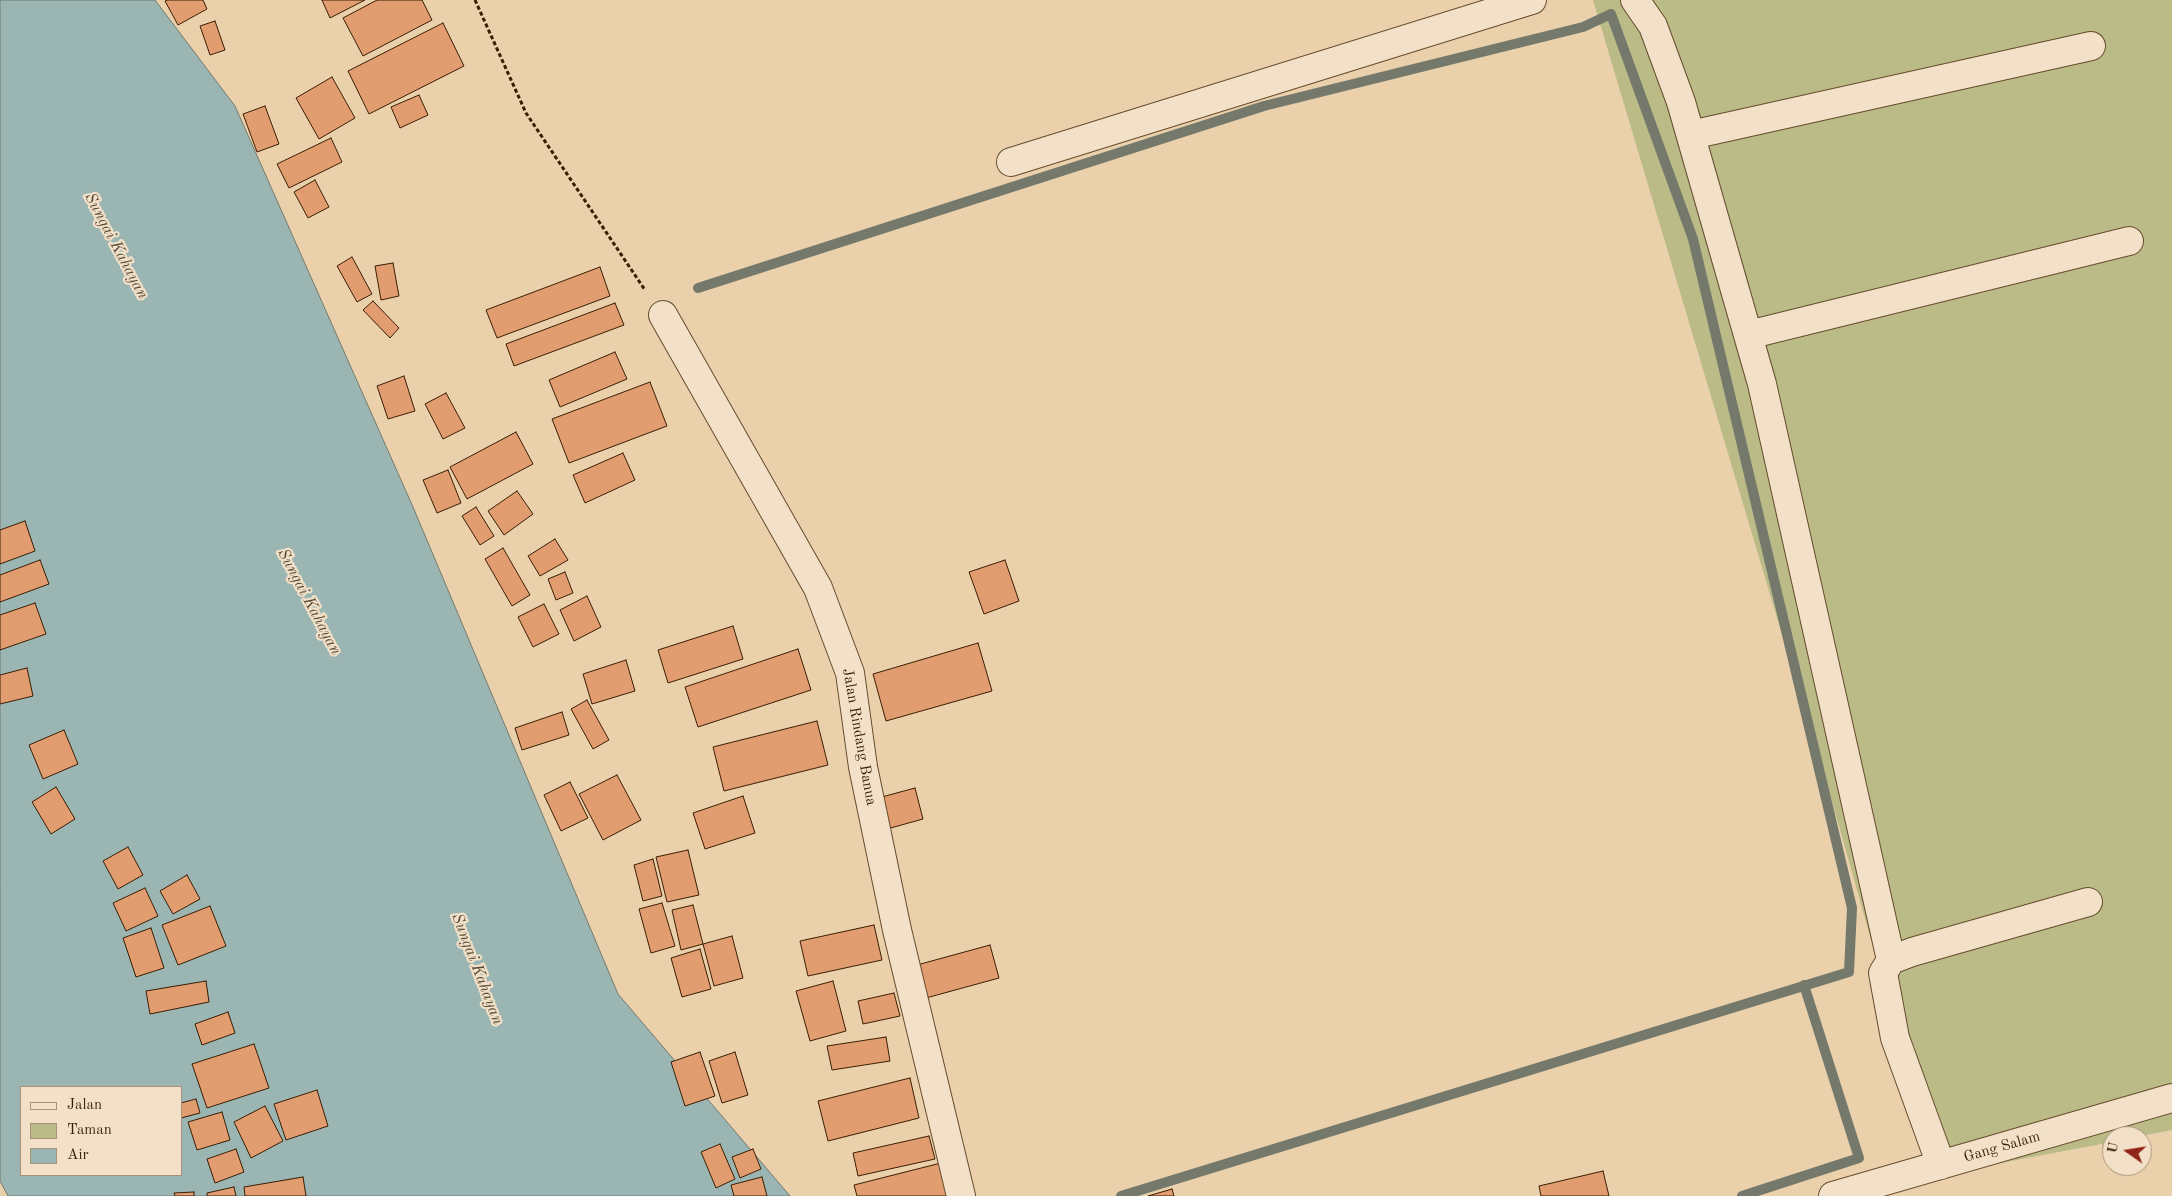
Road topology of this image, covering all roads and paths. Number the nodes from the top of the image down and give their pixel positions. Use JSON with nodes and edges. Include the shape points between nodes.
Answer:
{"nodes":[{"id":1,"x":475,"y":0,"type":"edge"},
{"id":2,"x":1532,"y":0,"type":"edge"},
{"id":3,"x":1635,"y":0,"type":"edge"},
{"id":4,"x":2091,"y":46,"type":"dead end"},
{"id":5,"x":1691,"y":135,"type":"junction"},
{"id":6,"x":1012,"y":162,"type":"dead end"},
{"id":7,"x":2129,"y":241,"type":"dead end"},
{"id":8,"x":662,"y":315,"type":"joint"},
{"id":9,"x":1748,"y":335,"type":"junction"},
{"id":10,"x":2088,"y":902,"type":"dead end"},
{"id":11,"x":1891,"y":960,"type":"junction"},
{"id":12,"x":2172,"y":1098,"type":"edge"},
{"id":13,"x":1941,"y":1165,"type":"junction"},
{"id":14,"x":961,"y":1196,"type":"edge"},
{"id":15,"x":1832,"y":1196,"type":"edge"}],
"edges":[{"from":1,"to":8,"type":"path","via":[[526,113]]},
{"from":2,"to":6,"type":"street"},
{"from":3,"to":5,"type":"street","via":[[1653,26]]},
{"from":4,"to":5,"type":"street"},
{"from":5,"to":9,"type":"street"},
{"from":7,"to":9,"type":"street"},
{"from":8,"to":14,"type":"street","name":"Jalan Rindang Banua","via":[[818,588],[850,673],[867,786],[897,930]]},
{"from":9,"to":11,"type":"street","via":[[1762,384]]},
{"from":10,"to":11,"type":"street"},
{"from":11,"to":13,"type":"street","via":[[1883,973],[1894,1038]]},
{"from":12,"to":13,"type":"street","name":"Gang Salam"},
{"from":13,"to":15,"type":"street","name":"Gang Salam"}]}
